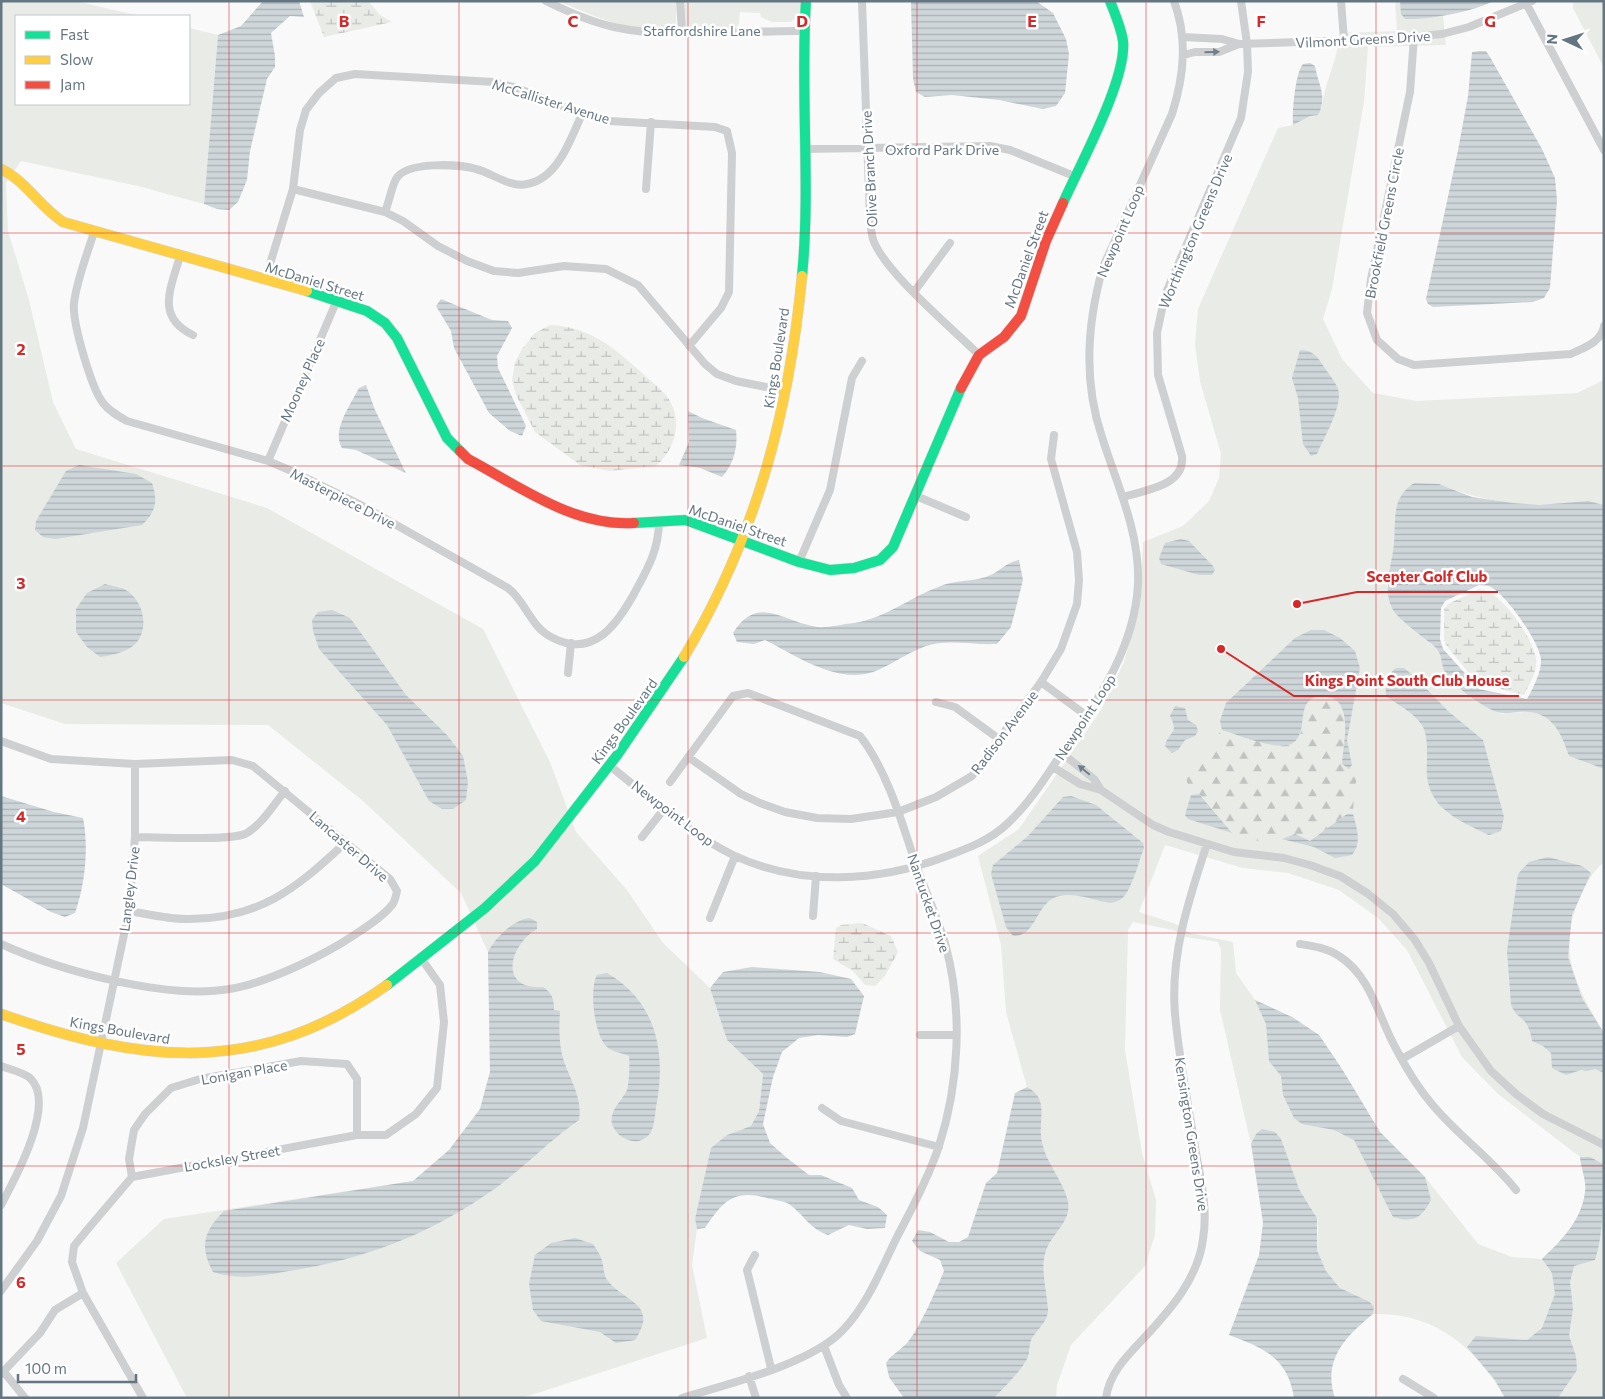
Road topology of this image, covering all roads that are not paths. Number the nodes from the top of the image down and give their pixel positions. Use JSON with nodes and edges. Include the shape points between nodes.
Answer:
{"nodes":[{"id":1,"x":546,"y":1,"type":"edge"},
{"id":2,"x":680,"y":1,"type":"edge"},
{"id":3,"x":806,"y":1,"type":"edge"},
{"id":4,"x":862,"y":1,"type":"edge"},
{"id":5,"x":1110,"y":1,"type":"edge"},
{"id":6,"x":1174,"y":1,"type":"edge"},
{"id":7,"x":1241,"y":1,"type":"edge"},
{"id":8,"x":1341,"y":1,"type":"edge"},
{"id":9,"x":1529,"y":3,"type":"edge"},
{"id":10,"x":803,"y":31,"type":"junction"},
{"id":11,"x":682,"y":33,"type":"junction"},
{"id":12,"x":1414,"y":36,"type":"junction"},
{"id":13,"x":1183,"y":37,"type":"junction"},
{"id":14,"x":1344,"y":40,"type":"junction"},
{"id":15,"x":1243,"y":44,"type":"junction"},
{"id":16,"x":1184,"y":55,"type":"junction"},
{"id":17,"x":582,"y":114,"type":"junction"},
{"id":18,"x":651,"y":122,"type":"junction"},
{"id":19,"x":867,"y":148,"type":"junction"},
{"id":20,"x":804,"y":150,"type":"junction"},
{"id":21,"x":1604,"y":150,"type":"edge"},
{"id":22,"x":1,"y":169,"type":"edge"},
{"id":23,"x":1074,"y":176,"type":"junction"},
{"id":24,"x":293,"y":189,"type":"junction"},
{"id":25,"x":646,"y":190,"type":"dead end"},
{"id":26,"x":385,"y":212,"type":"junction"},
{"id":27,"x":94,"y":232,"type":"junction"},
{"id":28,"x":950,"y":243,"type":"dead end"},
{"id":29,"x":180,"y":256,"type":"junction"},
{"id":30,"x":265,"y":280,"type":"junction"},
{"id":31,"x":914,"y":292,"type":"junction"},
{"id":32,"x":337,"y":300,"type":"junction"},
{"id":33,"x":1604,"y":326,"type":"edge"},
{"id":34,"x":192,"y":335,"type":"dead end"},
{"id":35,"x":689,"y":346,"type":"junction"},
{"id":36,"x":979,"y":355,"type":"junction"},
{"id":37,"x":862,"y":362,"type":"dead end"},
{"id":38,"x":786,"y":391,"type":"junction"},
{"id":39,"x":1054,"y":435,"type":"dead end"},
{"id":40,"x":268,"y":461,"type":"junction"},
{"id":41,"x":916,"y":496,"type":"junction"},
{"id":42,"x":1123,"y":498,"type":"junction"},
{"id":43,"x":966,"y":517,"type":"dead end"},
{"id":44,"x":659,"y":521,"type":"junction"},
{"id":45,"x":743,"y":540,"type":"junction"},
{"id":46,"x":799,"y":562,"type":"junction"},
{"id":47,"x":570,"y":643,"type":"junction"},
{"id":48,"x":568,"y":673,"type":"dead end"},
{"id":49,"x":1041,"y":682,"type":"junction"},
{"id":50,"x":936,"y":702,"type":"dead end"},
{"id":51,"x":1087,"y":716,"type":"junction"},
{"id":52,"x":999,"y":739,"type":"junction"},
{"id":53,"x":1,"y":741,"type":"edge"},
{"id":54,"x":1062,"y":753,"type":"junction"},
{"id":55,"x":688,"y":757,"type":"junction"},
{"id":56,"x":135,"y":764,"type":"junction"},
{"id":57,"x":610,"y":766,"type":"junction"},
{"id":58,"x":1053,"y":767,"type":"junction"},
{"id":59,"x":670,"y":782,"type":"dead end"},
{"id":60,"x":1101,"y":790,"type":"junction"},
{"id":61,"x":284,"y":791,"type":"junction"},
{"id":62,"x":664,"y":808,"type":"junction"},
{"id":63,"x":898,"y":812,"type":"junction"},
{"id":64,"x":136,"y":837,"type":"junction"},
{"id":65,"x":642,"y":837,"type":"dead end"},
{"id":66,"x":346,"y":842,"type":"junction"},
{"id":67,"x":1207,"y":844,"type":"junction"},
{"id":68,"x":735,"y":856,"type":"junction"},
{"id":69,"x":917,"y":868,"type":"junction"},
{"id":70,"x":816,"y":876,"type":"junction"},
{"id":71,"x":129,"y":911,"type":"junction"},
{"id":72,"x":814,"y":916,"type":"dead end"},
{"id":73,"x":710,"y":918,"type":"dead end"},
{"id":74,"x":1,"y":944,"type":"edge"},
{"id":75,"x":1300,"y":944,"type":"dead end"},
{"id":76,"x":421,"y":958,"type":"junction"},
{"id":77,"x":113,"y":981,"type":"junction"},
{"id":78,"x":1,"y":1014,"type":"edge"},
{"id":79,"x":1459,"y":1026,"type":"junction"},
{"id":80,"x":956,"y":1034,"type":"junction"},
{"id":81,"x":920,"y":1035,"type":"dead end"},
{"id":82,"x":100,"y":1042,"type":"junction"},
{"id":83,"x":1402,"y":1059,"type":"junction"},
{"id":84,"x":1,"y":1066,"type":"edge"},
{"id":85,"x":822,"y":1108,"type":"dead end"},
{"id":86,"x":357,"y":1135,"type":"junction"},
{"id":87,"x":1604,"y":1145,"type":"edge"},
{"id":88,"x":939,"y":1146,"type":"junction"},
{"id":89,"x":132,"y":1177,"type":"junction"},
{"id":90,"x":1516,"y":1190,"type":"dead end"},
{"id":91,"x":1,"y":1204,"type":"edge"},
{"id":92,"x":756,"y":1255,"type":"dead end"},
{"id":93,"x":1,"y":1292,"type":"edge"},
{"id":94,"x":83,"y":1293,"type":"junction"},
{"id":95,"x":824,"y":1346,"type":"junction"},
{"id":96,"x":771,"y":1368,"type":"junction"},
{"id":97,"x":3,"y":1373,"type":"edge"},
{"id":98,"x":749,"y":1376,"type":"junction"},
{"id":99,"x":1403,"y":1378,"type":"dead end"},
{"id":100,"x":25,"y":1398,"type":"edge"},
{"id":101,"x":143,"y":1398,"type":"edge"},
{"id":102,"x":682,"y":1398,"type":"edge"},
{"id":103,"x":756,"y":1398,"type":"edge"},
{"id":104,"x":847,"y":1398,"type":"edge"},
{"id":105,"x":1106,"y":1398,"type":"edge"},
{"id":106,"x":1434,"y":1398,"type":"edge"}],
"edges":[{"from":1,"to":11,"type":"street","name":"Staffordshire Lane","via":[[615,28]]},
{"from":2,"to":11,"type":"street"},
{"from":3,"to":10,"type":"street","name":"Kings Boulevard"},
{"from":4,"to":19,"type":"street","name":"Olive Branch Drive"},
{"from":5,"to":23,"type":"street","name":"McDaniel Street","via":[[1121,30],[1121,64],[1115,86]]},
{"from":6,"to":13,"type":"street","name":"Newpoint Loop"},
{"from":7,"to":15,"type":"street","name":"Worthington Greens Drive"},
{"from":8,"to":14,"type":"street"},
{"from":9,"to":12,"type":"street","name":"Vilmont Greens Drive","via":[[1451,32]]},
{"from":9,"to":21,"type":"street"},
{"from":10,"to":11,"type":"street","name":"Staffordshire Lane"},
{"from":10,"to":20,"type":"street","name":"Kings Boulevard"},
{"from":12,"to":14,"type":"street","name":"Vilmont Greens Drive","via":[[1391,40]]},
{"from":12,"to":33,"type":"street","name":"Brookfield Greens Circle","via":[[1410,92],[1366,313],[1376,340],[1398,358],[1414,365],[1571,354],[1592,344]]},
{"from":13,"to":15,"type":"street","via":[[1222,39]]},
{"from":13,"to":16,"type":"street","name":"Newpoint Loop"},
{"from":14,"to":15,"type":"street","name":"Vilmont Greens Drive"},
{"from":16,"to":15,"type":"street","one_way":true,"via":[[1219,52]]},
{"from":15,"to":42,"type":"street","name":"Worthington Greens Drive","via":[[1247,83],[1241,118],[1158,321],[1158,374],[1182,456],[1182,466],[1176,478],[1169,482]]},
{"from":16,"to":42,"type":"street","name":"Newpoint Loop","via":[[1172,114],[1103,267],[1091,319],[1089,377],[1094,408]]},
{"from":17,"to":18,"type":"street","name":"McCallister Avenue","via":[[609,121]]},
{"from":17,"to":24,"type":"street","name":"McCallister Avenue","via":[[494,82],[355,74],[336,78],[306,110],[300,130]]},
{"from":17,"to":26,"type":"street","via":[[564,154],[545,176],[528,184],[512,183],[475,168],[434,165],[412,168],[397,178]]},
{"from":18,"to":25,"type":"street"},
{"from":18,"to":35,"type":"street","name":"McCallister Avenue","via":[[715,127],[727,131],[732,152],[728,292],[721,308]]},
{"from":19,"to":20,"type":"street","name":"Oxford Park Drive"},
{"from":19,"to":23,"type":"street","name":"Oxford Park Drive","via":[[990,146],[1010,150]]},
{"from":19,"to":31,"type":"street","name":"Olive Branch Drive","via":[[873,240],[882,257]]},
{"from":20,"to":38,"type":"street","name":"Kings Boulevard","via":[[807,200],[802,273]]},
{"from":22,"to":27,"type":"street","name":"McDaniel Street","via":[[22,182],[50,214]]},
{"from":23,"to":36,"type":"street","name":"McDaniel Street","via":[[1046,241],[1021,316],[1004,337]]},
{"from":24,"to":26,"type":"street"},
{"from":24,"to":30,"type":"street","name":"McCallister Avenue"},
{"from":26,"to":35,"type":"street","via":[[438,246],[494,271],[518,273],[564,266],[606,268],[638,286]]},
{"from":27,"to":29,"type":"street","name":"McDaniel Street"},
{"from":27,"to":40,"type":"street","name":"Masterpiece Drive","via":[[77,290],[74,313],[91,380],[102,402],[119,417],[134,424]]},
{"from":28,"to":31,"type":"street"},
{"from":29,"to":30,"type":"street","name":"McDaniel Street"},
{"from":29,"to":34,"type":"street","via":[[169,309],[177,326]]},
{"from":30,"to":32,"type":"street","name":"McDaniel Street"},
{"from":31,"to":36,"type":"street","name":"Olive Branch Drive"},
{"from":32,"to":40,"type":"street","name":"Mooney Place"},
{"from":32,"to":44,"type":"street","name":"McDaniel Street","via":[[367,311],[385,323],[397,338],[447,438],[468,459],[566,512],[586,519],[619,524]]},
{"from":35,"to":38,"type":"street","via":[[717,374]]},
{"from":36,"to":41,"type":"street","name":"McDaniel Street","via":[[968,373]]},
{"from":37,"to":46,"type":"street","via":[[852,378],[830,490]]},
{"from":38,"to":45,"type":"street","name":"Kings Boulevard","via":[[761,492]]},
{"from":39,"to":49,"type":"street","name":"Radison Avenue","via":[[1051,459],[1077,552],[1079,580],[1077,604],[1070,627]]},
{"from":40,"to":47,"type":"street","name":"Masterpiece Drive","via":[[359,504],[502,584],[518,598],[539,630]]},
{"from":41,"to":43,"type":"street"},
{"from":41,"to":46,"type":"street","name":"McDaniel Street","via":[[894,547],[880,560],[854,568],[830,570]]},
{"from":42,"to":51,"type":"street","name":"Newpoint Loop","via":[[1137,558],[1134,613],[1113,674]]},
{"from":44,"to":45,"type":"street","name":"McDaniel Street","via":[[686,520]]},
{"from":44,"to":47,"type":"street","name":"Masterpiece Drive","via":[[658,544],[652,560],[617,622],[598,638]]},
{"from":45,"to":46,"type":"street","name":"McDaniel Street"},
{"from":45,"to":57,"type":"street","name":"Kings Boulevard","via":[[713,610],[685,659]]},
{"from":47,"to":48,"type":"street"},
{"from":49,"to":51,"type":"street","name":"Radison Avenue"},
{"from":49,"to":52,"type":"street","name":"Radison Avenue"},
{"from":50,"to":52,"type":"street","via":[[955,707]]},
{"from":51,"to":54,"type":"street","name":"Newpoint Loop"},
{"from":52,"to":63,"type":"street","name":"Radison Avenue","via":[[972,776],[936,797]]},
{"from":53,"to":56,"type":"street","name":"Lancaster Drive","via":[[51,759]]},
{"from":54,"to":58,"type":"street","name":"Newpoint Loop"},
{"from":60,"to":54,"type":"street","one_way":true,"via":[[1094,779]]},
{"from":55,"to":59,"type":"street","name":"Nantucket Drive"},
{"from":55,"to":63,"type":"street","name":"Radison Avenue","via":[[741,794],[785,812],[817,818],[852,819]]},
{"from":55,"to":63,"type":"street","name":"Nantucket Drive","via":[[733,696],[748,693],[860,736],[869,748]]},
{"from":56,"to":61,"type":"street","name":"Lancaster Drive","via":[[232,760],[253,766]]},
{"from":56,"to":64,"type":"street","name":"Langley Drive"},
{"from":57,"to":62,"type":"street","name":"Newpoint Loop"},
{"from":57,"to":76,"type":"street","name":"Kings Boulevard","via":[[534,862]]},
{"from":58,"to":60,"type":"street","via":[[1080,784]]},
{"from":58,"to":69,"type":"street","name":"Newpoint Loop","via":[[1006,826],[982,842]]},
{"from":60,"to":67,"type":"street","via":[[1153,825]]},
{"from":61,"to":64,"type":"street","via":[[257,825],[244,834]]},
{"from":61,"to":66,"type":"street","name":"Lancaster Drive"},
{"from":62,"to":65,"type":"street"},
{"from":62,"to":68,"type":"street","name":"Newpoint Loop","via":[[707,841]]},
{"from":63,"to":69,"type":"street","name":"Nantucket Drive"},
{"from":64,"to":71,"type":"street","name":"Langley Drive"},
{"from":66,"to":71,"type":"street","via":[[312,874],[270,903],[227,917],[185,919]]},
{"from":66,"to":77,"type":"street","name":"Lancaster Drive","via":[[390,879],[397,891],[393,905],[320,956],[229,989],[184,991]]},
{"from":67,"to":79,"type":"street","via":[[1241,854],[1310,864],[1340,876],[1367,893],[1399,920],[1419,945]]},
{"from":67,"to":105,"type":"street","name":"Kensington Greens Drive","via":[[1180,935],[1175,989],[1179,1045],[1203,1198],[1203,1239],[1189,1280],[1178,1298],[1114,1373]]},
{"from":68,"to":70,"type":"street","name":"Newpoint Loop","via":[[765,868]]},
{"from":68,"to":73,"type":"street"},
{"from":69,"to":70,"type":"street","name":"Newpoint Loop","via":[[876,876]]},
{"from":69,"to":80,"type":"street","name":"Nantucket Drive","via":[[946,948]]},
{"from":70,"to":72,"type":"street"},
{"from":71,"to":77,"type":"street","name":"Langley Drive"},
{"from":74,"to":77,"type":"street","name":"Lancaster Drive","via":[[27,956]]},
{"from":75,"to":83,"type":"street","via":[[1326,949],[1352,968],[1370,992]]},
{"from":76,"to":82,"type":"street","name":"Kings Boulevard","via":[[366,1001],[332,1021],[269,1044],[205,1053],[167,1053]]},
{"from":76,"to":86,"type":"street","name":"Locksley Street","via":[[440,985],[444,1022],[437,1088],[416,1114],[386,1135]]},
{"from":77,"to":82,"type":"street","name":"Langley Drive"},
{"from":78,"to":82,"type":"street","name":"Kings Boulevard","via":[[46,1031]]},
{"from":79,"to":83,"type":"street"},
{"from":79,"to":87,"type":"street","via":[[1483,1061],[1516,1094],[1558,1124]]},
{"from":80,"to":81,"type":"street"},
{"from":80,"to":88,"type":"street","name":"Nantucket Drive","via":[[950,1101]]},
{"from":82,"to":93,"type":"street","name":"Langley Drive","via":[[83,1128],[61,1196],[37,1241]]},
{"from":83,"to":90,"type":"street","via":[[1431,1103],[1499,1168]]},
{"from":84,"to":91,"type":"street","via":[[30,1078],[40,1103],[17,1175]]},
{"from":85,"to":88,"type":"street","via":[[841,1121]]},
{"from":86,"to":89,"type":"street","name":"Locksley Street"},
{"from":86,"to":89,"type":"street","name":"Lonigan Place","via":[[357,1079],[347,1064],[301,1061],[200,1079],[171,1088],[145,1114],[134,1130],[129,1159]]},
{"from":88,"to":95,"type":"street","name":"Nantucket Drive","via":[[860,1310],[843,1331]]},
{"from":89,"to":94,"type":"street","via":[[74,1246],[72,1262]]},
{"from":92,"to":96,"type":"street","via":[[747,1270]]},
{"from":94,"to":97,"type":"street","via":[[55,1310],[40,1333]]},
{"from":94,"to":101,"type":"street"},
{"from":95,"to":96,"type":"street","name":"Nantucket Drive","via":[[800,1359]]},
{"from":95,"to":104,"type":"street"},
{"from":96,"to":98,"type":"street","name":"Nantucket Drive"},
{"from":97,"to":100,"type":"street"},
{"from":98,"to":102,"type":"street","name":"Nantucket Drive"},
{"from":98,"to":103,"type":"street"},
{"from":99,"to":106,"type":"street"}]}
